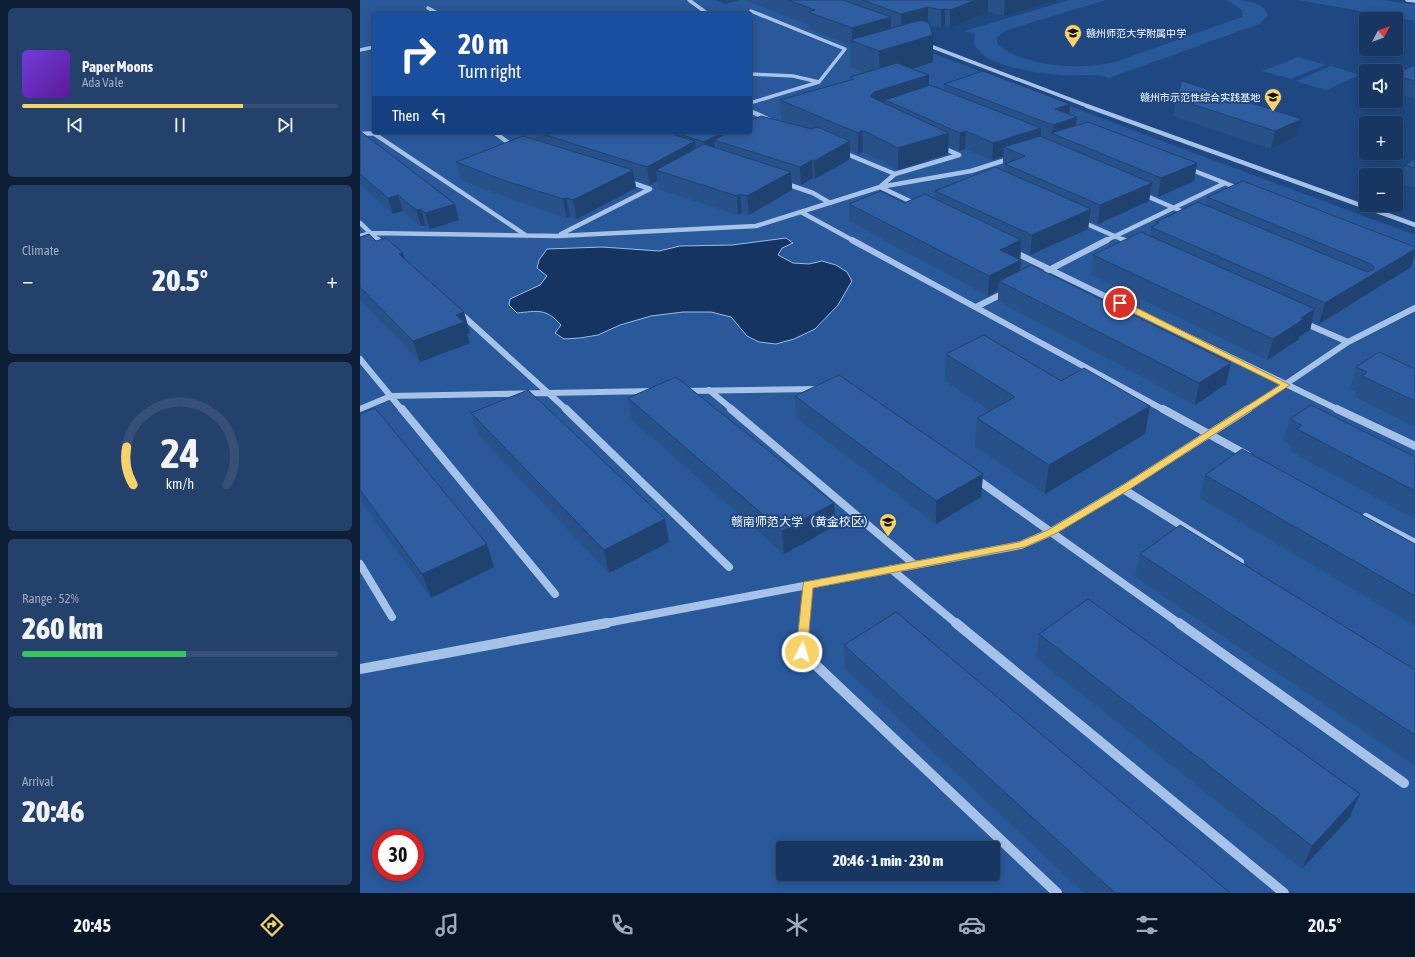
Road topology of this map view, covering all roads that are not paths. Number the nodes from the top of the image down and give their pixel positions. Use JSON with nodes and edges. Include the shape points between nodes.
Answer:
{"nodes":[{"id":1,"x":689,"y":0,"type":"edge"},
{"id":2,"x":1407,"y":0,"type":"edge"},
{"id":3,"x":1415,"y":1,"type":"edge"},
{"id":4,"x":428,"y":8,"type":"dead end"},
{"id":5,"x":751,"y":11,"type":"dead end"},
{"id":6,"x":435,"y":12,"type":"edge"},
{"id":7,"x":705,"y":12,"type":"edge"},
{"id":8,"x":917,"y":41,"type":"edge"},
{"id":9,"x":372,"y":47,"type":"edge"},
{"id":10,"x":360,"y":50,"type":"edge"},
{"id":11,"x":752,"y":74,"type":"edge"},
{"id":12,"x":819,"y":82,"type":"junction"},
{"id":13,"x":752,"y":102,"type":"edge"},
{"id":14,"x":752,"y":112,"type":"edge"},
{"id":15,"x":778,"y":124,"type":"edge"},
{"id":16,"x":372,"y":133,"type":"edge"},
{"id":17,"x":360,"y":134,"type":"edge"},
{"id":18,"x":375,"y":134,"type":"edge"},
{"id":19,"x":497,"y":134,"type":"edge"},
{"id":20,"x":938,"y":146,"type":"edge"},
{"id":21,"x":525,"y":149,"type":"edge"},
{"id":22,"x":834,"y":149,"type":"edge"},
{"id":23,"x":1017,"y":157,"type":"edge"},
{"id":24,"x":1182,"y":166,"type":"edge"},
{"id":25,"x":971,"y":171,"type":"junction"},
{"id":26,"x":895,"y":174,"type":"junction"},
{"id":27,"x":978,"y":174,"type":"edge"},
{"id":28,"x":620,"y":179,"type":"edge"},
{"id":29,"x":778,"y":181,"type":"edge"},
{"id":30,"x":1225,"y":183,"type":"junction"},
{"id":31,"x":656,"y":185,"type":"dead end"},
{"id":32,"x":880,"y":187,"type":"junction"},
{"id":33,"x":650,"y":189,"type":"junction"},
{"id":34,"x":1138,"y":192,"type":"edge"},
{"id":35,"x":1247,"y":192,"type":"edge"},
{"id":36,"x":830,"y":203,"type":"junction"},
{"id":37,"x":923,"y":207,"type":"edge"},
{"id":38,"x":1173,"y":208,"type":"junction"},
{"id":39,"x":801,"y":212,"type":"junction"},
{"id":40,"x":1071,"y":216,"type":"edge"},
{"id":41,"x":1195,"y":217,"type":"edge"},
{"id":42,"x":360,"y":223,"type":"edge"},
{"id":43,"x":1415,"y":225,"type":"edge"},
{"id":44,"x":371,"y":233,"type":"junction"},
{"id":45,"x":360,"y":236,"type":"edge"},
{"id":46,"x":528,"y":236,"type":"junction"},
{"id":47,"x":558,"y":236,"type":"junction"},
{"id":48,"x":1114,"y":236,"type":"junction"},
{"id":49,"x":1136,"y":246,"type":"edge"},
{"id":50,"x":1008,"y":248,"type":"edge"},
{"id":51,"x":389,"y":249,"type":"edge"},
{"id":52,"x":1051,"y":269,"type":"junction"},
{"id":53,"x":1044,"y":272,"type":"edge"},
{"id":54,"x":1010,"y":290,"type":"edge"},
{"id":55,"x":976,"y":307,"type":"junction"},
{"id":56,"x":454,"y":308,"type":"edge"},
{"id":57,"x":1415,"y":308,"type":"edge"},
{"id":58,"x":1298,"y":320,"type":"edge"},
{"id":59,"x":1348,"y":342,"type":"junction"},
{"id":60,"x":360,"y":359,"type":"edge"},
{"id":61,"x":1286,"y":385,"type":"junction"},
{"id":62,"x":825,"y":389,"type":"edge"},
{"id":63,"x":709,"y":390,"type":"junction"},
{"id":64,"x":663,"y":391,"type":"edge"},
{"id":65,"x":678,"y":391,"type":"edge"},
{"id":66,"x":549,"y":393,"type":"junction"},
{"id":67,"x":390,"y":396,"type":"junction"},
{"id":68,"x":360,"y":408,"type":"edge"},
{"id":69,"x":1209,"y":434,"type":"junction"},
{"id":70,"x":1415,"y":446,"type":"edge"},
{"id":71,"x":1257,"y":460,"type":"edge"},
{"id":72,"x":969,"y":474,"type":"edge"},
{"id":73,"x":1124,"y":489,"type":"junction"},
{"id":74,"x":1360,"y":514,"type":"edge"},
{"id":75,"x":1051,"y":532,"type":"junction"},
{"id":76,"x":1415,"y":543,"type":"edge"},
{"id":77,"x":360,"y":564,"type":"edge"},
{"id":78,"x":915,"y":564,"type":"junction"},
{"id":79,"x":729,"y":567,"type":"dead end"},
{"id":80,"x":1249,"y":568,"type":"edge"},
{"id":81,"x":891,"y":569,"type":"junction"},
{"id":82,"x":808,"y":585,"type":"junction"},
{"id":83,"x":555,"y":594,"type":"dead end"},
{"id":84,"x":392,"y":617,"type":"dead end"},
{"id":85,"x":360,"y":669,"type":"edge"},
{"id":86,"x":1404,"y":783,"type":"dead end"},
{"id":87,"x":1057,"y":893,"type":"edge"},
{"id":88,"x":1284,"y":893,"type":"edge"}],
"edges":[{"from":1,"to":7,"type":"street"},
{"from":2,"to":3,"type":"street"},
{"from":4,"to":6,"type":"street"},
{"from":5,"to":12,"type":"street","via":[[845,49]]},
{"from":8,"to":43,"type":"street","via":[[1270,174]]},
{"from":9,"to":10,"type":"street"},
{"from":11,"to":12,"type":"street","via":[[770,74]]},
{"from":12,"to":13,"type":"street"},
{"from":14,"to":15,"type":"street"},
{"from":16,"to":17,"type":"street"},
{"from":18,"to":46,"type":"street"},
{"from":19,"to":21,"type":"street","via":[[510,144]]},
{"from":20,"to":26,"type":"street","via":[[959,155]]},
{"from":22,"to":26,"type":"street"},
{"from":23,"to":25,"type":"street"},
{"from":24,"to":30,"type":"street"},
{"from":25,"to":27,"type":"street"},
{"from":25,"to":32,"type":"street"},
{"from":26,"to":32,"type":"street"},
{"from":28,"to":33,"type":"street"},
{"from":29,"to":36,"type":"street","via":[[813,193]]},
{"from":30,"to":35,"type":"street"},
{"from":30,"to":38,"type":"street"},
{"from":31,"to":33,"type":"street"},
{"from":32,"to":36,"type":"street"},
{"from":32,"to":37,"type":"street"},
{"from":33,"to":47,"type":"street"},
{"from":34,"to":38,"type":"street"},
{"from":36,"to":39,"type":"street"},
{"from":38,"to":41,"type":"street"},
{"from":38,"to":48,"type":"street"},
{"from":39,"to":47,"type":"street","via":[[756,226]]},
{"from":39,"to":55,"type":"street"},
{"from":40,"to":48,"type":"street"},
{"from":42,"to":44,"type":"street"},
{"from":44,"to":45,"type":"street"},
{"from":44,"to":46,"type":"street"},
{"from":44,"to":51,"type":"street"},
{"from":46,"to":47,"type":"street"},
{"from":48,"to":49,"type":"street"},
{"from":48,"to":52,"type":"street"},
{"from":50,"to":52,"type":"street"},
{"from":52,"to":53,"type":"street"},
{"from":52,"to":61,"type":"street"},
{"from":54,"to":55,"type":"street"},
{"from":55,"to":69,"type":"street"},
{"from":56,"to":66,"type":"street"},
{"from":57,"to":59,"type":"street"},
{"from":58,"to":59,"type":"street"},
{"from":59,"to":61,"type":"street"},
{"from":60,"to":67,"type":"street"},
{"from":61,"to":69,"type":"street"},
{"from":61,"to":70,"type":"street"},
{"from":62,"to":63,"type":"street"},
{"from":63,"to":65,"type":"street"},
{"from":63,"to":78,"type":"street"},
{"from":64,"to":66,"type":"street"},
{"from":66,"to":67,"type":"street"},
{"from":66,"to":79,"type":"street"},
{"from":67,"to":68,"type":"street"},
{"from":67,"to":83,"type":"street"},
{"from":69,"to":71,"type":"street"},
{"from":69,"to":73,"type":"street"},
{"from":72,"to":75,"type":"street"},
{"from":73,"to":75,"type":"street"},
{"from":73,"to":80,"type":"street"},
{"from":74,"to":76,"type":"street"},
{"from":75,"to":78,"type":"street","via":[[1021,545]]},
{"from":75,"to":86,"type":"street"},
{"from":77,"to":84,"type":"street"},
{"from":78,"to":81,"type":"street"},
{"from":81,"to":82,"type":"street"},
{"from":81,"to":88,"type":"street"},
{"from":82,"to":85,"type":"street"},
{"from":82,"to":87,"type":"street","via":[[802,652]]}]}
